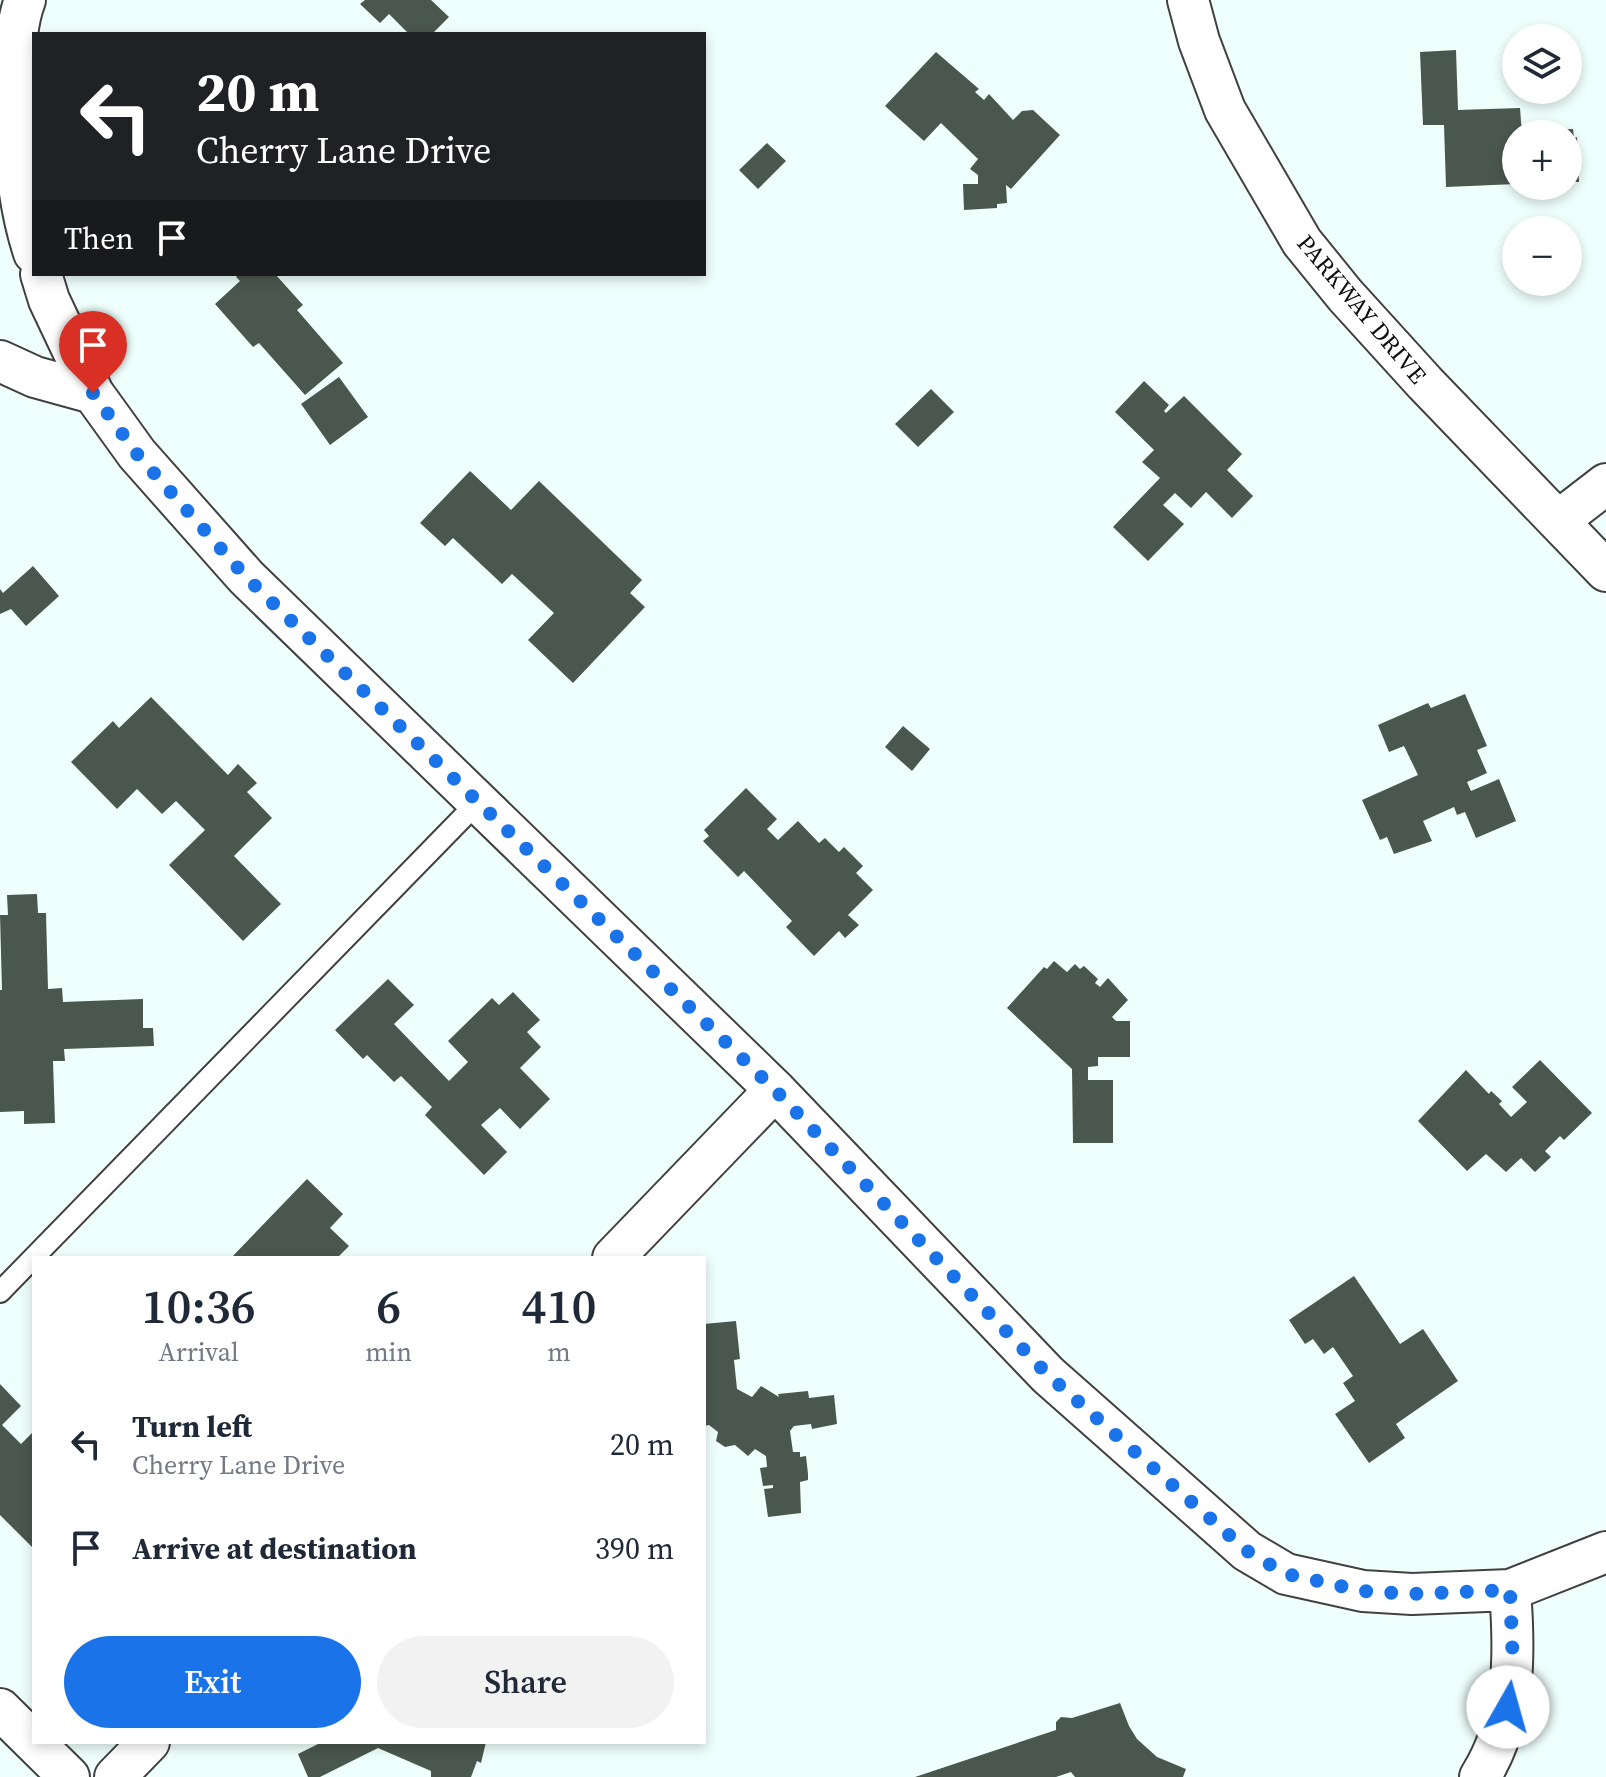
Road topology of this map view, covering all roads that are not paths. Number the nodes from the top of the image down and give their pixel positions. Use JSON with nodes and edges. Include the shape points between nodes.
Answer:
{"nodes":[{"id":1,"x":25,"y":0,"type":"edge"},
{"id":2,"x":1188,"y":0,"type":"edge"},
{"id":3,"x":32,"y":246,"type":"edge"},
{"id":4,"x":42,"y":276,"type":"edge"},
{"id":5,"x":0,"y":361,"type":"edge"},
{"id":6,"x":93,"y":393,"type":"junction"},
{"id":7,"x":1606,"y":484,"type":"edge"},
{"id":8,"x":1558,"y":521,"type":"junction"},
{"id":9,"x":1606,"y":571,"type":"edge"},
{"id":10,"x":477,"y":803,"type":"junction"},
{"id":11,"x":775,"y":1090,"type":"junction"},
{"id":12,"x":35,"y":1256,"type":"edge"},
{"id":13,"x":615,"y":1256,"type":"edge"},
{"id":14,"x":32,"y":1259,"type":"edge"},
{"id":15,"x":0,"y":1292,"type":"edge"},
{"id":16,"x":1606,"y":1552,"type":"edge"},
{"id":17,"x":1510,"y":1590,"type":"junction"},
{"id":18,"x":0,"y":1709,"type":"edge"},
{"id":19,"x":32,"y":1741,"type":"edge"},
{"id":20,"x":36,"y":1744,"type":"edge"},
{"id":21,"x":147,"y":1744,"type":"edge"},
{"id":22,"x":69,"y":1777,"type":"edge"},
{"id":23,"x":115,"y":1777,"type":"edge"},
{"id":24,"x":1480,"y":1777,"type":"edge"}],
"edges":[{"from":1,"to":3,"type":"street","via":[[17,21],[14,148]]},
{"from":2,"to":8,"type":"street","name":"PARKWAY DRIVE","via":[[1225,110],[1302,242],[1425,383]]},
{"from":4,"to":6,"type":"street"},
{"from":5,"to":6,"type":"street"},
{"from":6,"to":10,"type":"street","via":[[137,454],[246,577]]},
{"from":7,"to":8,"type":"street"},
{"from":8,"to":9,"type":"street","name":"PARKWAY DRIVE"},
{"from":10,"to":11,"type":"street"},
{"from":10,"to":12,"type":"lane"},
{"from":11,"to":13,"type":"street"},
{"from":11,"to":17,"type":"street","via":[[1048,1375],[1247,1551],[1286,1574],[1363,1591]]},
{"from":14,"to":15,"type":"lane"},
{"from":16,"to":17,"type":"street"},
{"from":17,"to":24,"type":"street","via":[[1513,1666],[1508,1707],[1497,1746]]},
{"from":18,"to":19,"type":"street"},
{"from":20,"to":22,"type":"street"},
{"from":21,"to":23,"type":"street"}]}
